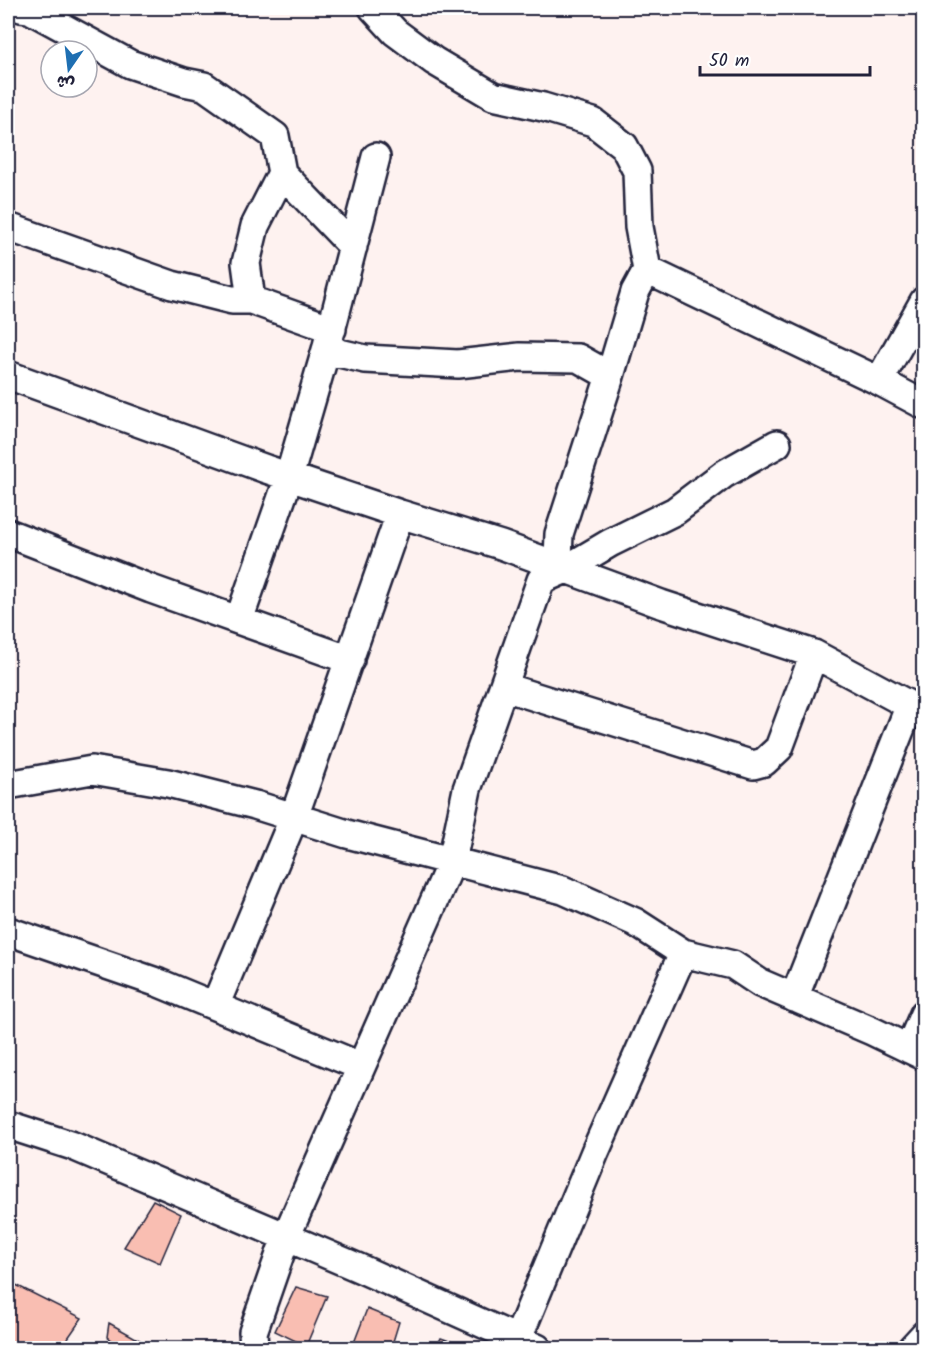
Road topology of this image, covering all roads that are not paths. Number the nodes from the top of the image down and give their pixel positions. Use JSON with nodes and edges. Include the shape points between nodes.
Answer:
{"nodes":[{"id":1,"x":21,"y":8,"type":"edge"},
{"id":2,"x":373,"y":8,"type":"edge"},
{"id":3,"x":376,"y":157,"type":"dead end"},
{"id":4,"x":282,"y":173,"type":"junction"},
{"id":5,"x":8,"y":227,"type":"edge"},
{"id":6,"x":353,"y":247,"type":"junction"},
{"id":7,"x":647,"y":270,"type":"junction"},
{"id":8,"x":251,"y":300,"type":"junction"},
{"id":9,"x":924,"y":301,"type":"edge"},
{"id":10,"x":329,"y":340,"type":"junction"},
{"id":11,"x":8,"y":375,"type":"edge"},
{"id":12,"x":610,"y":376,"type":"junction"},
{"id":13,"x":879,"y":381,"type":"junction"},
{"id":14,"x":924,"y":405,"type":"edge"},
{"id":15,"x":777,"y":444,"type":"dead end"},
{"id":16,"x":289,"y":477,"type":"junction"},
{"id":17,"x":400,"y":514,"type":"junction"},
{"id":18,"x":8,"y":533,"type":"edge"},
{"id":19,"x":566,"y":569,"type":"junction"},
{"id":20,"x":239,"y":620,"type":"junction"},
{"id":21,"x":814,"y":654,"type":"junction"},
{"id":22,"x":350,"y":660,"type":"junction"},
{"id":23,"x":504,"y":687,"type":"junction"},
{"id":24,"x":917,"y":709,"type":"edge"},
{"id":25,"x":8,"y":785,"type":"edge"},
{"id":26,"x":294,"y":818,"type":"junction"},
{"id":27,"x":452,"y":861,"type":"junction"},
{"id":28,"x":8,"y":931,"type":"edge"},
{"id":29,"x":682,"y":953,"type":"junction"},
{"id":30,"x":794,"y":998,"type":"junction"},
{"id":31,"x":215,"y":1006,"type":"junction"},
{"id":32,"x":924,"y":1014,"type":"edge"},
{"id":33,"x":916,"y":1053,"type":"edge"},
{"id":34,"x":360,"y":1066,"type":"junction"},
{"id":35,"x":8,"y":1125,"type":"edge"},
{"id":36,"x":286,"y":1237,"type":"junction"},
{"id":37,"x":924,"y":1335,"type":"edge"},
{"id":38,"x":523,"y":1346,"type":"edge"},
{"id":39,"x":254,"y":1348,"type":"edge"},
{"id":40,"x":912,"y":1348,"type":"edge"}],
"edges":[{"from":1,"to":4,"type":"street","via":[[130,64],[204,86],[275,136]]},
{"from":2,"to":7,"type":"street","via":[[395,32],[426,56],[493,96],[593,122],[624,146],[637,171],[639,227]]},
{"from":3,"to":6,"type":"street"},
{"from":4,"to":6,"type":"street"},
{"from":4,"to":8,"type":"street","via":[[250,244],[246,262]]},
{"from":5,"to":8,"type":"street","via":[[172,285],[232,300]]},
{"from":6,"to":10,"type":"street"},
{"from":7,"to":12,"type":"street","via":[[635,292]]},
{"from":7,"to":13,"type":"street"},
{"from":8,"to":10,"type":"street"},
{"from":9,"to":13,"type":"street"},
{"from":10,"to":12,"type":"street","via":[[365,359],[458,364],[520,357],[578,358]]},
{"from":10,"to":16,"type":"street"},
{"from":11,"to":16,"type":"street"},
{"from":12,"to":19,"type":"street","via":[[559,534],[558,560]]},
{"from":13,"to":14,"type":"street"},
{"from":15,"to":19,"type":"street","via":[[724,474],[675,511]]},
{"from":16,"to":17,"type":"street"},
{"from":16,"to":20,"type":"street"},
{"from":17,"to":19,"type":"street"},
{"from":17,"to":22,"type":"street"},
{"from":18,"to":20,"type":"street"},
{"from":19,"to":21,"type":"street"},
{"from":19,"to":23,"type":"street","via":[[541,580]]},
{"from":20,"to":22,"type":"street"},
{"from":21,"to":23,"type":"street","via":[[779,748],[764,762],[753,765]]},
{"from":21,"to":24,"type":"street"},
{"from":22,"to":26,"type":"street"},
{"from":23,"to":27,"type":"street","via":[[467,789]]},
{"from":24,"to":30,"type":"street"},
{"from":25,"to":26,"type":"street","via":[[92,770],[168,783]]},
{"from":26,"to":27,"type":"street"},
{"from":26,"to":31,"type":"street"},
{"from":27,"to":29,"type":"street","via":[[563,890],[635,922]]},
{"from":27,"to":34,"type":"street"},
{"from":28,"to":31,"type":"street"},
{"from":29,"to":30,"type":"street","via":[[733,965]]},
{"from":29,"to":38,"type":"street","via":[[595,1152]]},
{"from":30,"to":33,"type":"street"},
{"from":31,"to":34,"type":"street"},
{"from":32,"to":33,"type":"street"},
{"from":34,"to":36,"type":"street"},
{"from":35,"to":36,"type":"street","via":[[73,1146]]},
{"from":36,"to":38,"type":"street"},
{"from":36,"to":39,"type":"street","via":[[253,1332]]},
{"from":37,"to":40,"type":"street"}]}
